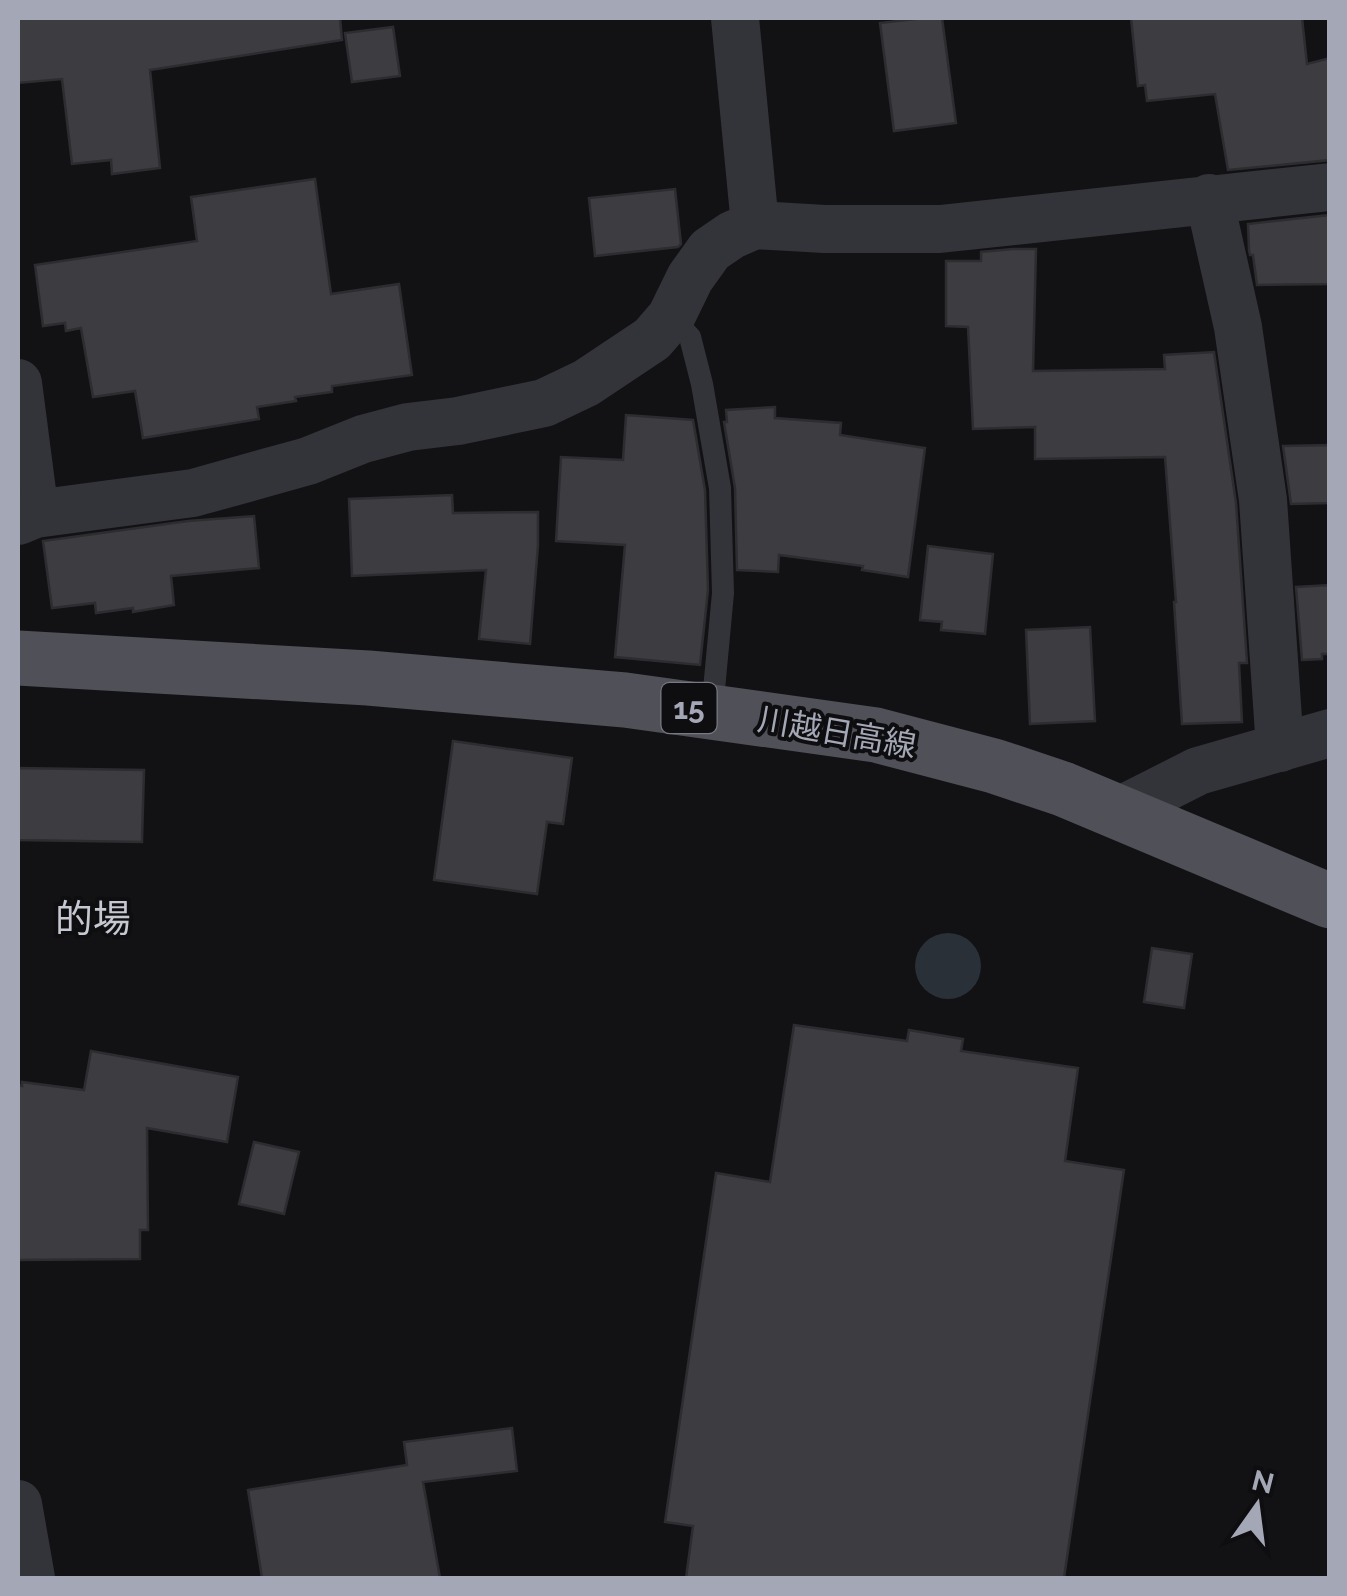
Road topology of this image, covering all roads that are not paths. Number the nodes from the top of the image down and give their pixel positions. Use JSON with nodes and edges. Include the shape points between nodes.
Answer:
{"nodes":[{"id":1,"x":734,"y":18,"type":"edge"},
{"id":2,"x":1330,"y":187,"type":"edge"},
{"id":3,"x":1210,"y":198,"type":"junction"},
{"id":4,"x":755,"y":225,"type":"junction"},
{"id":5,"x":671,"y":317,"type":"junction"},
{"id":6,"x":18,"y":384,"type":"edge"},
{"id":7,"x":26,"y":518,"type":"edge"},
{"id":8,"x":18,"y":658,"type":"edge"},
{"id":9,"x":712,"y":711,"type":"junction"},
{"id":10,"x":1330,"y":734,"type":"edge"},
{"id":11,"x":1280,"y":748,"type":"junction"},
{"id":12,"x":1117,"y":812,"type":"junction"},
{"id":13,"x":1330,"y":901,"type":"edge"},
{"id":14,"x":18,"y":1504,"type":"edge"},
{"id":15,"x":30,"y":1578,"type":"edge"}],
"edges":[{"from":1,"to":4,"type":"street"},
{"from":2,"to":3,"type":"street"},
{"from":3,"to":4,"type":"street","via":[[940,229]]},
{"from":3,"to":11,"type":"street","via":[[1238,327],[1263,500]]},
{"from":4,"to":5,"type":"street","via":[[710,250]]},
{"from":5,"to":7,"type":"street","via":[[652,340],[544,403],[408,427],[192,494]]},
{"from":5,"to":9,"type":"lane","via":[[690,338],[720,488],[723,594]]},
{"from":6,"to":7,"type":"street"},
{"from":8,"to":9,"type":"main road","name":"川越日高線","number":"15","via":[[368,678]]},
{"from":9,"to":12,"type":"main road","name":"川越日高線","number":"15","via":[[876,735],[994,766]]},
{"from":10,"to":11,"type":"street"},
{"from":11,"to":12,"type":"street","via":[[1198,771]]},
{"from":12,"to":13,"type":"main road","name":"川越日高線","number":"15"},
{"from":14,"to":15,"type":"street"}]}
